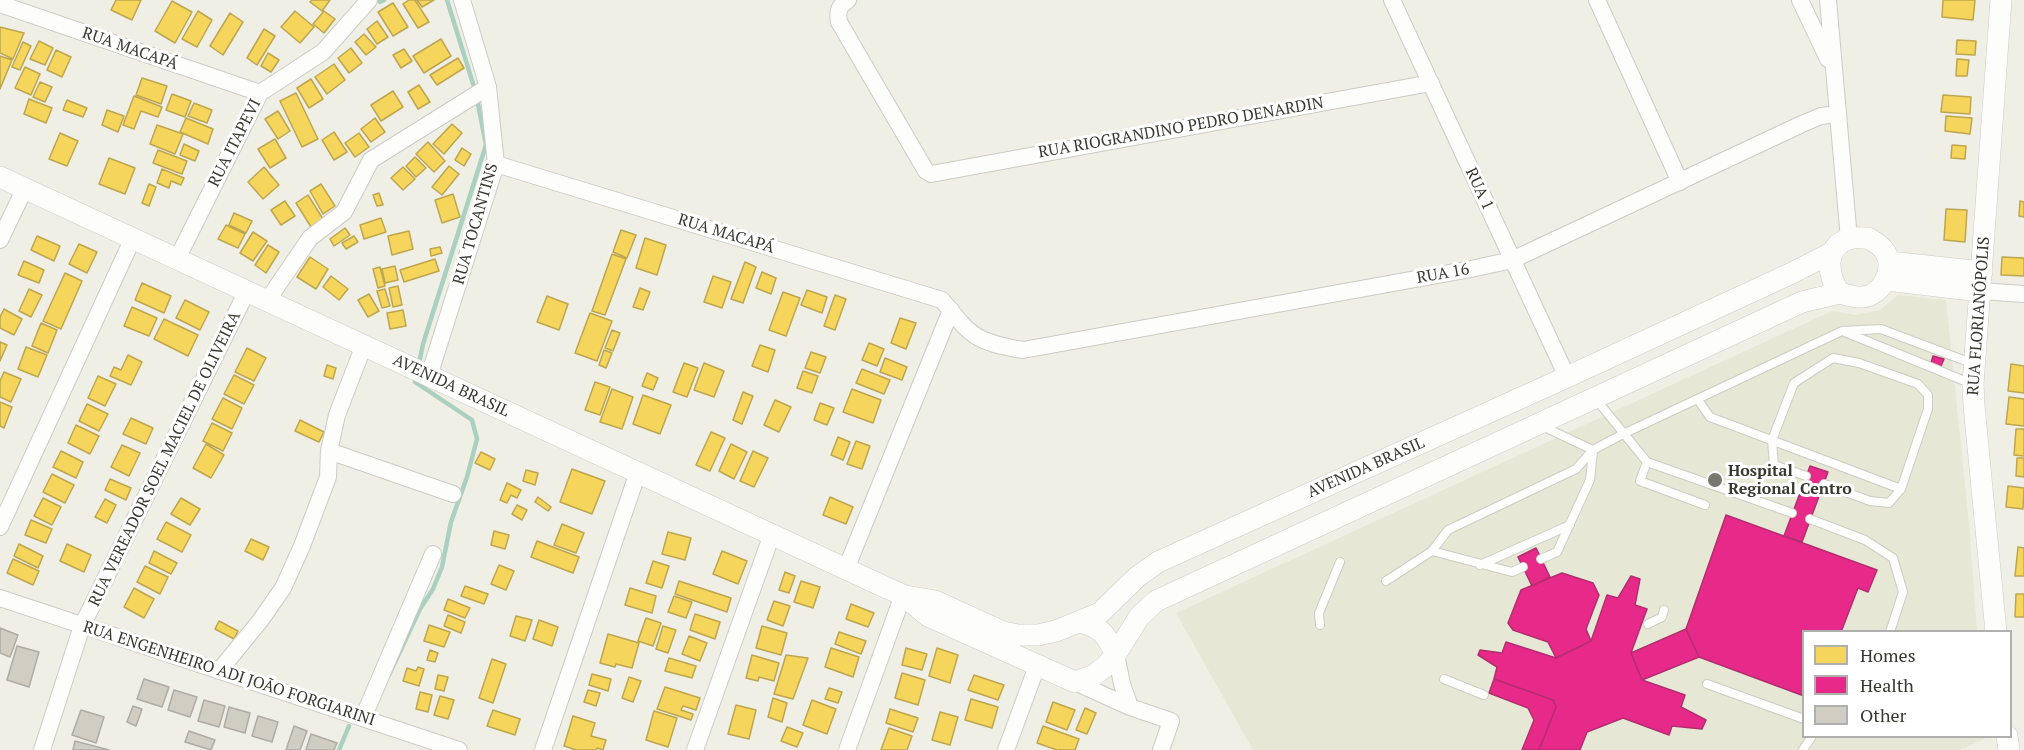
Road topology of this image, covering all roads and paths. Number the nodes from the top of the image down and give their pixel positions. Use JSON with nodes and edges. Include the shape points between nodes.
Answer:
{"nodes":[{"id":1,"x":462,"y":0,"type":"edge"},
{"id":2,"x":1392,"y":0,"type":"edge"},
{"id":3,"x":1597,"y":0,"type":"edge"},
{"id":4,"x":1800,"y":0,"type":"edge"},
{"id":5,"x":1828,"y":0,"type":"edge"},
{"id":6,"x":2001,"y":0,"type":"edge"},
{"id":7,"x":364,"y":2,"type":"edge"},
{"id":8,"x":845,"y":2,"type":"edge"},
{"id":9,"x":0,"y":4,"type":"edge"},
{"id":10,"x":1833,"y":71,"type":"junction"},
{"id":11,"x":1431,"y":82,"type":"junction"},
{"id":12,"x":488,"y":87,"type":"junction"},
{"id":13,"x":260,"y":93,"type":"junction"},
{"id":14,"x":1838,"y":114,"type":"junction"},
{"id":15,"x":496,"y":164,"type":"junction"},
{"id":16,"x":0,"y":177,"type":"edge"},
{"id":17,"x":1680,"y":182,"type":"junction"},
{"id":18,"x":25,"y":188,"type":"junction"},
{"id":19,"x":133,"y":238,"type":"junction"},
{"id":20,"x":0,"y":240,"type":"edge"},
{"id":21,"x":1841,"y":245,"type":"junction"},
{"id":22,"x":177,"y":259,"type":"junction"},
{"id":23,"x":1512,"y":260,"type":"junction"},
{"id":24,"x":1888,"y":271,"type":"junction"},
{"id":25,"x":1981,"y":282,"type":"junction"},
{"id":26,"x":247,"y":291,"type":"junction"},
{"id":27,"x":1839,"y":292,"type":"junction"},
{"id":28,"x":2024,"y":294,"type":"edge"},
{"id":29,"x":267,"y":301,"type":"junction"},
{"id":30,"x":951,"y":310,"type":"junction"},
{"id":31,"x":1842,"y":331,"type":"junction"},
{"id":32,"x":364,"y":345,"type":"junction"},
{"id":33,"x":1023,"y":350,"type":"joint"},
{"id":34,"x":1974,"y":374,"type":"junction"},
{"id":35,"x":429,"y":376,"type":"junction"},
{"id":36,"x":1567,"y":377,"type":"junction"},
{"id":37,"x":1595,"y":397,"type":"junction"},
{"id":38,"x":1698,"y":400,"type":"junction"},
{"id":39,"x":1474,"y":419,"type":"junction"},
{"id":40,"x":1539,"y":424,"type":"junction"},
{"id":41,"x":1623,"y":434,"type":"junction"},
{"id":42,"x":1772,"y":440,"type":"junction"},
{"id":43,"x":1487,"y":448,"type":"junction"},
{"id":44,"x":1593,"y":450,"type":"junction"},
{"id":45,"x":329,"y":451,"type":"junction"},
{"id":46,"x":1647,"y":462,"type":"junction"},
{"id":47,"x":638,"y":472,"type":"junction"},
{"id":48,"x":1806,"y":476,"type":"dead end"},
{"id":49,"x":1824,"y":484,"type":"dead end"},
{"id":50,"x":1901,"y":489,"type":"junction"},
{"id":51,"x":453,"y":494,"type":"dead end"},
{"id":52,"x":1705,"y":505,"type":"dead end"},
{"id":53,"x":1792,"y":513,"type":"dead end"},
{"id":54,"x":1810,"y":519,"type":"dead end"},
{"id":55,"x":1570,"y":525,"type":"junction"},
{"id":56,"x":0,"y":527,"type":"edge"},
{"id":57,"x":772,"y":534,"type":"junction"},
{"id":58,"x":1432,"y":550,"type":"junction"},
{"id":59,"x":433,"y":554,"type":"dead end"},
{"id":60,"x":1541,"y":559,"type":"dead end"},
{"id":61,"x":1340,"y":562,"type":"dead end"},
{"id":62,"x":1480,"y":565,"type":"junction"},
{"id":63,"x":1523,"y":567,"type":"dead end"},
{"id":64,"x":846,"y":569,"type":"junction"},
{"id":65,"x":1386,"y":581,"type":"dead end"},
{"id":66,"x":903,"y":595,"type":"junction"},
{"id":67,"x":0,"y":598,"type":"edge"},
{"id":68,"x":1664,"y":610,"type":"dead end"},
{"id":69,"x":1080,"y":622,"type":"junction"},
{"id":70,"x":1648,"y":624,"type":"dead end"},
{"id":71,"x":1320,"y":625,"type":"dead end"},
{"id":72,"x":82,"y":626,"type":"junction"},
{"id":73,"x":1891,"y":630,"type":"edge"},
{"id":74,"x":1996,"y":630,"type":"edge"},
{"id":75,"x":1056,"y":631,"type":"junction"},
{"id":76,"x":1116,"y":654,"type":"junction"},
{"id":77,"x":1037,"y":666,"type":"junction"},
{"id":78,"x":219,"y":671,"type":"junction"},
{"id":79,"x":1444,"y":679,"type":"dead end"},
{"id":80,"x":1074,"y":682,"type":"junction"},
{"id":81,"x":1707,"y":684,"type":"dead end"},
{"id":82,"x":1484,"y":695,"type":"dead end"},
{"id":83,"x":1130,"y":707,"type":"junction"},
{"id":84,"x":363,"y":718,"type":"junction"},
{"id":85,"x":1802,"y":719,"type":"edge"},
{"id":86,"x":42,"y":750,"type":"edge"},
{"id":87,"x":459,"y":750,"type":"edge"},
{"id":88,"x":543,"y":750,"type":"edge"},
{"id":89,"x":695,"y":750,"type":"edge"},
{"id":90,"x":847,"y":750,"type":"edge"},
{"id":91,"x":1006,"y":750,"type":"edge"},
{"id":92,"x":1161,"y":750,"type":"edge"}],
"edges":[{"from":1,"to":12,"type":"street","name":"RUA TOCANTINS"},
{"from":2,"to":11,"type":"street","name":"RUA 1"},
{"from":3,"to":17,"type":"street"},
{"from":4,"to":10,"type":"street"},
{"from":5,"to":10,"type":"street"},
{"from":6,"to":25,"type":"street","name":"RUA FLORIANÓPOLIS"},
{"from":7,"to":13,"type":"street","name":"RUA ITAPEVI","via":[[323,52]]},
{"from":8,"to":11,"type":"street","name":"RUA RIOGRANDINO PEDRO DENARDIN","via":[[838,13],[839,22],[931,174]]},
{"from":9,"to":13,"type":"street","name":"RUA MACAPÁ"},
{"from":10,"to":14,"type":"street"},
{"from":11,"to":23,"type":"street","name":"RUA 1"},
{"from":12,"to":15,"type":"street","name":"RUA TOCANTINS"},
{"from":12,"to":29,"type":"street","via":[[371,160],[344,212],[310,238]]},
{"from":13,"to":22,"type":"street","name":"RUA ITAPEVI"},
{"from":14,"to":17,"type":"street","name":"RUA 16","via":[[1811,120]]},
{"from":14,"to":21,"type":"street"},
{"from":15,"to":30,"type":"street","name":"RUA MACAPÁ","via":[[942,300]]},
{"from":15,"to":35,"type":"street","name":"RUA TOCANTINS"},
{"from":16,"to":18,"type":"street","name":"AVENIDA BRASIL"},
{"from":17,"to":23,"type":"street","name":"RUA 16"},
{"from":18,"to":19,"type":"street","name":"AVENIDA BRASIL"},
{"from":18,"to":20,"type":"street"},
{"from":19,"to":22,"type":"street","name":"AVENIDA BRASIL"},
{"from":19,"to":56,"type":"street"},
{"from":21,"to":24,"type":"street","via":[[1868,238],[1883,248]]},
{"from":21,"to":27,"type":"street","via":[[1829,263],[1830,279]]},
{"from":21,"to":36,"type":"street","name":"AVENIDA BRASIL","via":[[1792,273]]},
{"from":22,"to":26,"type":"street","name":"AVENIDA BRASIL"},
{"from":23,"to":33,"type":"street","name":"RUA 16"},
{"from":23,"to":36,"type":"street","name":"RUA 1"},
{"from":24,"to":25,"type":"street"},
{"from":24,"to":27,"type":"street","name":"AVENIDA BRASIL","via":[[1877,291],[1863,297]]},
{"from":25,"to":28,"type":"street"},
{"from":25,"to":34,"type":"street","name":"RUA FLORIANÓPOLIS"},
{"from":26,"to":29,"type":"street","name":"AVENIDA BRASIL"},
{"from":26,"to":72,"type":"street","name":"RUA VEREADOR SOEL MACIEL DE OLIVEIRA"},
{"from":27,"to":37,"type":"street","name":"AVENIDA BRASIL","via":[[1802,302]]},
{"from":29,"to":32,"type":"street","name":"AVENIDA BRASIL"},
{"from":30,"to":33,"type":"street","name":"RUA MACAPÁ","via":[[977,339]]},
{"from":30,"to":64,"type":"street"},
{"from":31,"to":34,"type":"lane"},
{"from":31,"to":34,"type":"lane","via":[[1881,329]]},
{"from":31,"to":38,"type":"lane"},
{"from":32,"to":35,"type":"street","name":"AVENIDA BRASIL"},
{"from":32,"to":45,"type":"street","via":[[337,415]]},
{"from":34,"to":74,"type":"street","name":"RUA FLORIANÓPOLIS"},
{"from":35,"to":47,"type":"street","name":"AVENIDA BRASIL"},
{"from":36,"to":39,"type":"street","name":"AVENIDA BRASIL"},
{"from":37,"to":40,"type":"street","name":"AVENIDA BRASIL"},
{"from":37,"to":41,"type":"lane"},
{"from":38,"to":41,"type":"lane"},
{"from":38,"to":42,"type":"lane","via":[[1710,417]]},
{"from":39,"to":43,"type":"street"},
{"from":39,"to":69,"type":"street","name":"AVENIDA BRASIL","via":[[1158,562],[1100,613]]},
{"from":40,"to":43,"type":"street","name":"AVENIDA BRASIL"},
{"from":40,"to":44,"type":"lane"},
{"from":41,"to":44,"type":"lane"},
{"from":41,"to":46,"type":"lane"},
{"from":42,"to":48,"type":"lane","via":[[1774,465]]},
{"from":42,"to":50,"type":"lane"},
{"from":42,"to":50,"type":"lane","via":[[1794,383],[1833,358],[1918,384],[1929,395],[1928,409]]},
{"from":43,"to":76,"type":"street","name":"AVENIDA BRASIL","via":[[1156,601],[1139,617]]},
{"from":44,"to":55,"type":"lane","via":[[1590,480]]},
{"from":44,"to":58,"type":"lane","via":[[1576,469],[1448,530]]},
{"from":45,"to":51,"type":"street"},
{"from":45,"to":78,"type":"street","via":[[328,477],[283,588]]},
{"from":46,"to":52,"type":"lane","via":[[1640,481]]},
{"from":46,"to":53,"type":"lane"},
{"from":47,"to":57,"type":"street","name":"AVENIDA BRASIL"},
{"from":47,"to":88,"type":"street"},
{"from":49,"to":50,"type":"lane","via":[[1870,501],[1889,503]]},
{"from":54,"to":73,"type":"lane","via":[[1865,540],[1893,558],[1903,592]]},
{"from":55,"to":60,"type":"lane","via":[[1557,552]]},
{"from":55,"to":62,"type":"lane"},
{"from":57,"to":64,"type":"street","name":"AVENIDA BRASIL"},
{"from":57,"to":89,"type":"street"},
{"from":58,"to":62,"type":"lane"},
{"from":58,"to":65,"type":"lane"},
{"from":59,"to":84,"type":"street"},
{"from":61,"to":71,"type":"lane","via":[[1319,613]]},
{"from":62,"to":63,"type":"lane","via":[[1512,572]]},
{"from":64,"to":66,"type":"street","name":"AVENIDA BRASIL"},
{"from":66,"to":75,"type":"street","name":"AVENIDA BRASIL","via":[[935,601],[1003,632],[1038,635]]},
{"from":66,"to":77,"type":"street","name":"AVENIDA BRASIL","via":[[928,616]]},
{"from":66,"to":90,"type":"street"},
{"from":67,"to":72,"type":"street","name":"RUA ENGENHEIRO ADI JOÃO FORGIARINI"},
{"from":68,"to":70,"type":"lane","via":[[1662,617]]},
{"from":69,"to":75,"type":"street","name":"AVENIDA BRASIL"},
{"from":69,"to":76,"type":"street","via":[[1096,626],[1104,633]]},
{"from":72,"to":78,"type":"street","name":"RUA ENGENHEIRO ADI JOÃO FORGIARINI"},
{"from":72,"to":86,"type":"street","name":"RUA VEREADOR SOEL MACIEL DE OLIVEIRA"},
{"from":75,"to":77,"type":"street"},
{"from":76,"to":80,"type":"street","name":"AVENIDA BRASIL","via":[[1094,675]]},
{"from":76,"to":83,"type":"street"},
{"from":77,"to":80,"type":"street","name":"AVENIDA BRASIL"},
{"from":77,"to":91,"type":"street"},
{"from":78,"to":84,"type":"street","name":"RUA ENGENHEIRO ADI JOÃO FORGIARINI"},
{"from":79,"to":82,"type":"lane"},
{"from":80,"to":83,"type":"street","name":"AVENIDA BRASIL"},
{"from":81,"to":85,"type":"lane"},
{"from":83,"to":92,"type":"street","name":"AVENIDA BRASIL","via":[[1171,721]]},
{"from":84,"to":87,"type":"street","name":"RUA ENGENHEIRO ADI JOÃO FORGIARINI"}]}
